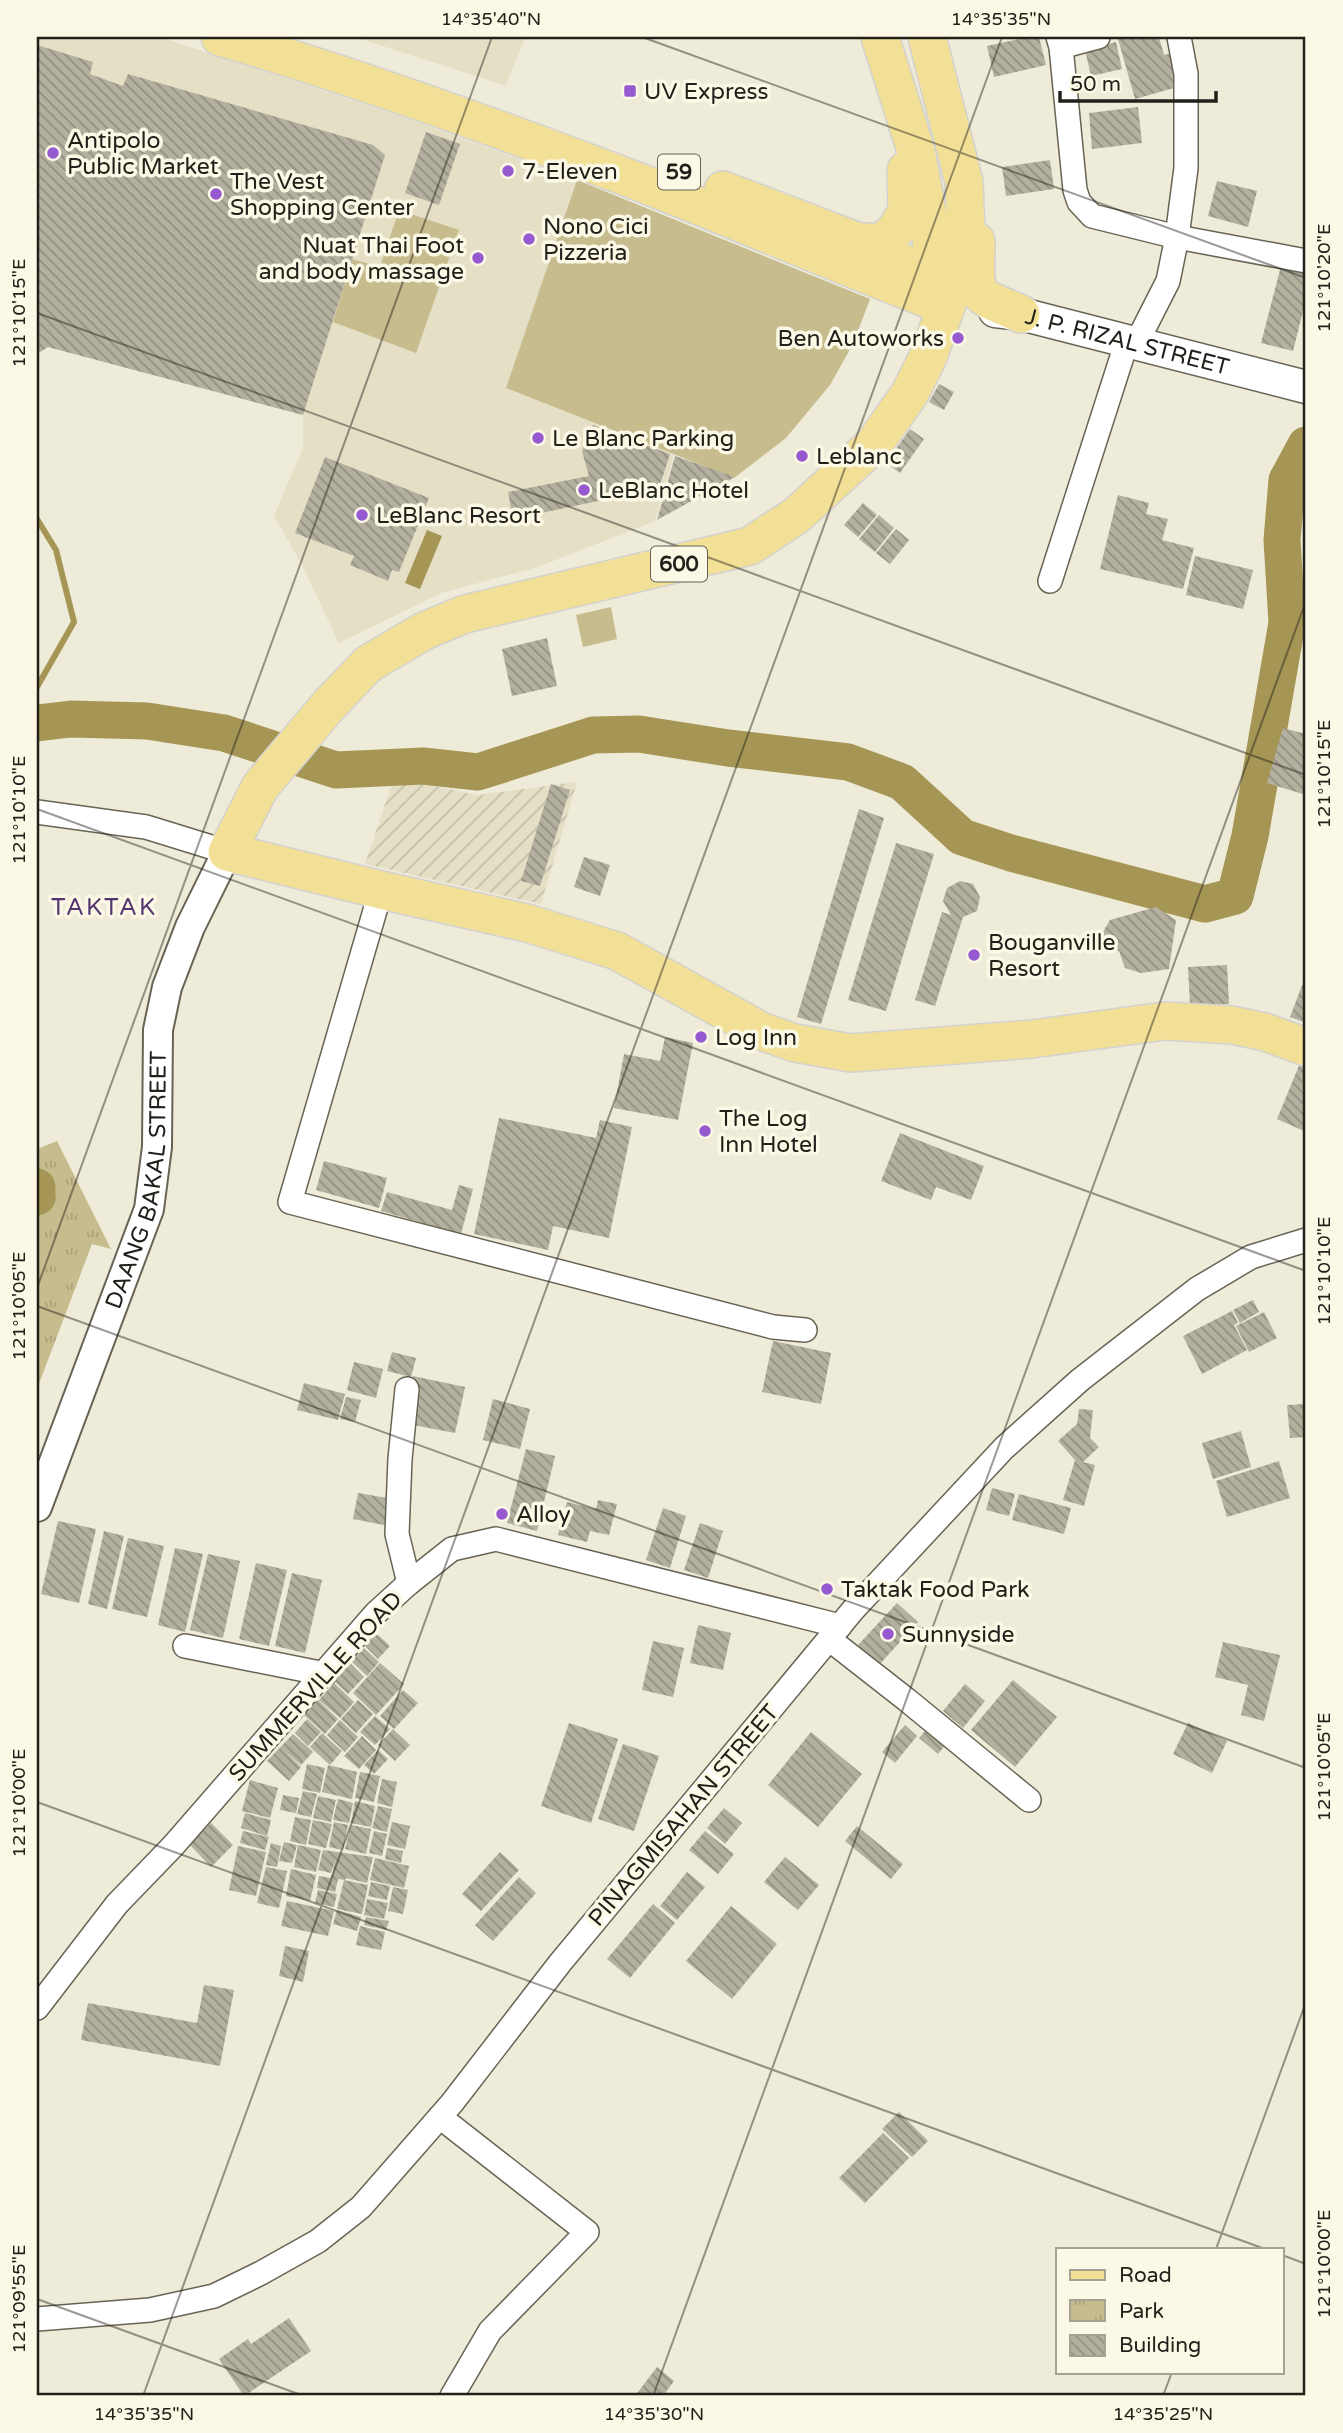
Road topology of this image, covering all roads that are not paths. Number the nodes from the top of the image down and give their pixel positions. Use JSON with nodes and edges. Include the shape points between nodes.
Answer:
{"nodes":[{"id":1,"x":220,"y":37,"type":"edge"},
{"id":2,"x":301,"y":37,"type":"edge"},
{"id":3,"x":880,"y":37,"type":"edge"},
{"id":4,"x":927,"y":37,"type":"edge"},
{"id":5,"x":1098,"y":37,"type":"edge"},
{"id":6,"x":1179,"y":37,"type":"edge"},
{"id":7,"x":1059,"y":42,"type":"edge"},
{"id":8,"x":898,"y":96,"type":"junction"},
{"id":9,"x":964,"y":181,"type":"junction"},
{"id":10,"x":1177,"y":237,"type":"junction"},
{"id":11,"x":859,"y":242,"type":"junction"},
{"id":12,"x":1306,"y":261,"type":"edge"},
{"id":13,"x":938,"y":291,"type":"junction"},
{"id":14,"x":1021,"y":314,"type":"junction"},
{"id":15,"x":1131,"y":342,"type":"junction"},
{"id":16,"x":1306,"y":387,"type":"edge"},
{"id":17,"x":1050,"y":581,"type":"dead end"},
{"id":18,"x":37,"y":812,"type":"edge"},
{"id":19,"x":227,"y":852,"type":"junction"},
{"id":20,"x":381,"y":890,"type":"junction"},
{"id":21,"x":1306,"y":1046,"type":"edge"},
{"id":22,"x":1306,"y":1240,"type":"edge"},
{"id":23,"x":805,"y":1330,"type":"dead end"},
{"id":24,"x":407,"y":1389,"type":"dead end"},
{"id":25,"x":37,"y":1507,"type":"edge"},
{"id":26,"x":409,"y":1583,"type":"junction"},
{"id":27,"x":834,"y":1632,"type":"junction"},
{"id":28,"x":185,"y":1646,"type":"dead end"},
{"id":29,"x":325,"y":1674,"type":"junction"},
{"id":30,"x":1029,"y":1800,"type":"dead end"},
{"id":31,"x":37,"y":2008,"type":"edge"},
{"id":32,"x":440,"y":2117,"type":"junction"},
{"id":33,"x":37,"y":2319,"type":"edge"},
{"id":34,"x":452,"y":2396,"type":"edge"}],
"edges":[{"from":1,"to":13,"type":"main road","number":"59","via":[[320,66]]},
{"from":2,"to":11,"type":"main road","number":"59","via":[[547,121]]},
{"from":3,"to":8,"type":"main road","number":"600"},
{"from":4,"to":9,"type":"main road","number":"600"},
{"from":5,"to":7,"type":"street"},
{"from":6,"to":10,"type":"street","via":[[1186,74],[1186,167]]},
{"from":7,"to":10,"type":"street","via":[[1079,202],[1092,216]]},
{"from":8,"to":11,"type":"main road","via":[[907,211],[882,242]]},
{"from":8,"to":13,"type":"main road","number":"600","via":[[916,151]]},
{"from":9,"to":13,"type":"main road","number":"600","via":[[962,262]]},
{"from":9,"to":14,"type":"main road","via":[[976,233],[980,292]]},
{"from":10,"to":12,"type":"street"},
{"from":10,"to":15,"type":"street","via":[[1168,281]]},
{"from":11,"to":13,"type":"main road","number":"59"},
{"from":13,"to":14,"type":"main road","name":"J. P. RIZAL STREET","via":[[1002,313]]},
{"from":13,"to":19,"type":"main road","number":"600","via":[[897,386],[837,478],[797,515],[750,546],[465,614],[424,631],[368,664],[260,787]]},
{"from":14,"to":15,"type":"main road","name":"J. P. RIZAL STREET"},
{"from":15,"to":16,"type":"main road","name":"J. P. RIZAL STREET"},
{"from":15,"to":17,"type":"street"},
{"from":18,"to":19,"type":"street","via":[[146,827]]},
{"from":19,"to":20,"type":"main road"},
{"from":19,"to":25,"type":"street","name":"DAANG BAKAL STREET","number":"600","via":[[190,928],[160,1019],[157,1147],[149,1209]]},
{"from":20,"to":21,"type":"main road","via":[[527,923],[617,951],[761,1031],[795,1043],[852,1053],[1032,1039],[1165,1021],[1231,1025]]},
{"from":20,"to":23,"type":"street","via":[[290,1202],[773,1327]]},
{"from":22,"to":27,"type":"street","name":"PINAGMISAHAN STREET","via":[[1251,1257],[1197,1289],[1080,1380],[1004,1448]]},
{"from":24,"to":26,"type":"street","via":[[397,1534]]},
{"from":26,"to":27,"type":"street","name":"SUMMERVILLE ROAD","via":[[452,1549],[496,1539]]},
{"from":26,"to":29,"type":"street","name":"SUMMERVILLE ROAD","via":[[376,1613]]},
{"from":27,"to":30,"type":"street","via":[[907,1700]]},
{"from":27,"to":32,"type":"street","name":"PINAGMISAHAN STREET","via":[[560,1963]]},
{"from":28,"to":29,"type":"street"},
{"from":29,"to":31,"type":"street","name":"SUMMERVILLE ROAD","via":[[117,1904]]},
{"from":32,"to":33,"type":"street","name":"PINAGMISAHAN STREET","via":[[361,2207],[318,2241],[261,2273],[214,2296],[150,2309]]},
{"from":32,"to":34,"type":"street","via":[[587,2232],[490,2331]]}]}
